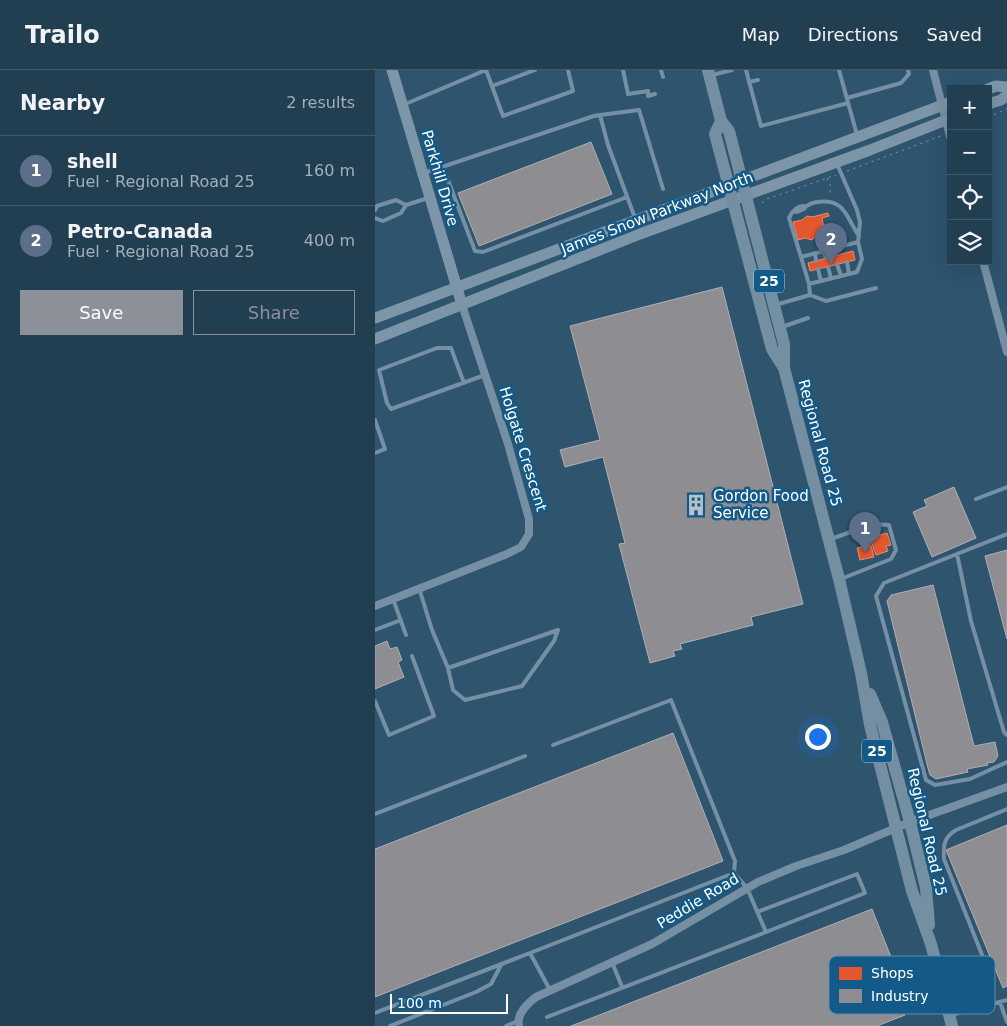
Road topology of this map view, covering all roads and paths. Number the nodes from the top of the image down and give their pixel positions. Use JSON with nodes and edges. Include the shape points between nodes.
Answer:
{"nodes":[{"id":1,"x":393,"y":70,"type":"edge"},
{"id":2,"x":486,"y":70,"type":"edge"},
{"id":3,"x":535,"y":70,"type":"edge"},
{"id":4,"x":568,"y":70,"type":"edge"},
{"id":5,"x":623,"y":70,"type":"edge"},
{"id":6,"x":661,"y":70,"type":"edge"},
{"id":7,"x":731,"y":70,"type":"edge"},
{"id":8,"x":745,"y":70,"type":"edge"},
{"id":9,"x":839,"y":70,"type":"edge"},
{"id":10,"x":908,"y":70,"type":"edge"},
{"id":11,"x":933,"y":70,"type":"edge"},
{"id":12,"x":709,"y":73,"type":"edge"},
{"id":13,"x":663,"y":77,"type":"dead end"},
{"id":14,"x":758,"y":80,"type":"dead end"},
{"id":15,"x":749,"y":82,"type":"junction"},
{"id":16,"x":492,"y":86,"type":"junction"},
{"id":17,"x":1007,"y":87,"type":"edge"},
{"id":18,"x":992,"y":88,"type":"edge"},
{"id":19,"x":655,"y":94,"type":"dead end"},
{"id":20,"x":1007,"y":95,"type":"edge"},
{"id":21,"x":847,"y":98,"type":"junction"},
{"id":22,"x":848,"y":103,"type":"junction"},
{"id":23,"x":946,"y":103,"type":"edge"},
{"id":24,"x":992,"y":103,"type":"edge"},
{"id":25,"x":403,"y":105,"type":"junction"},
{"id":26,"x":1007,"y":109,"type":"edge"},
{"id":27,"x":992,"y":115,"type":"edge"},
{"id":28,"x":599,"y":116,"type":"junction"},
{"id":29,"x":947,"y":119,"type":"edge"},
{"id":30,"x":721,"y":121,"type":"junction"},
{"id":31,"x":857,"y":137,"type":"junction"},
{"id":32,"x":947,"y":137,"type":"edge"},
{"id":33,"x":836,"y":162,"type":"junction"},
{"id":34,"x":443,"y":167,"type":"junction"},
{"id":35,"x":423,"y":173,"type":"junction"},
{"id":36,"x":840,"y":174,"type":"junction"},
{"id":37,"x":827,"y":178,"type":"junction"},
{"id":38,"x":742,"y":181,"type":"junction"},
{"id":39,"x":729,"y":185,"type":"junction"},
{"id":40,"x":663,"y":189,"type":"dead end"},
{"id":41,"x":746,"y":195,"type":"junction"},
{"id":42,"x":627,"y":197,"type":"junction"},
{"id":43,"x":430,"y":198,"type":"junction"},
{"id":44,"x":732,"y":200,"type":"junction"},
{"id":45,"x":828,"y":202,"type":"junction"},
{"id":46,"x":762,"y":203,"type":"dead end"},
{"id":47,"x":406,"y":205,"type":"junction"},
{"id":48,"x":375,"y":210,"type":"edge"},
{"id":49,"x":375,"y":218,"type":"edge"},
{"id":50,"x":636,"y":220,"type":"junction"},
{"id":51,"x":859,"y":236,"type":"junction"},
{"id":52,"x":858,"y":242,"type":"junction"},
{"id":53,"x":843,"y":246,"type":"junction"},
{"id":54,"x":833,"y":248,"type":"junction"},
{"id":55,"x":823,"y":251,"type":"junction"},
{"id":56,"x":815,"y":253,"type":"junction"},
{"id":57,"x":845,"y":253,"type":"dead end"},
{"id":58,"x":835,"y":256,"type":"dead end"},
{"id":59,"x":801,"y":257,"type":"junction"},
{"id":60,"x":826,"y":258,"type":"dead end"},
{"id":61,"x":816,"y":261,"type":"dead end"},
{"id":62,"x":847,"y":262,"type":"dead end"},
{"id":63,"x":837,"y":264,"type":"dead end"},
{"id":64,"x":984,"y":265,"type":"edge"},
{"id":65,"x":828,"y":267,"type":"dead end"},
{"id":66,"x":818,"y":269,"type":"dead end"},
{"id":67,"x":849,"y":274,"type":"junction"},
{"id":68,"x":841,"y":276,"type":"junction"},
{"id":69,"x":831,"y":278,"type":"junction"},
{"id":70,"x":821,"y":281,"type":"junction"},
{"id":71,"x":809,"y":284,"type":"junction"},
{"id":72,"x":876,"y":288,"type":"dead end"},
{"id":73,"x":810,"y":294,"type":"junction"},
{"id":74,"x":459,"y":296,"type":"junction"},
{"id":75,"x":775,"y":305,"type":"junction"},
{"id":76,"x":375,"y":318,"type":"edge"},
{"id":77,"x":808,"y":318,"type":"dead end"},
{"id":78,"x":780,"y":327,"type":"junction"},
{"id":79,"x":375,"y":338,"type":"edge"},
{"id":80,"x":1007,"y":352,"type":"edge"},
{"id":81,"x":784,"y":368,"type":"junction"},
{"id":82,"x":485,"y":375,"type":"junction"},
{"id":83,"x":464,"y":383,"type":"junction"},
{"id":84,"x":375,"y":420,"type":"edge"},
{"id":85,"x":375,"y":453,"type":"edge"},
{"id":86,"x":1007,"y":487,"type":"edge"},
{"id":87,"x":976,"y":500,"type":"dead end"},
{"id":88,"x":1007,"y":534,"type":"edge"},
{"id":89,"x":829,"y":540,"type":"junction"},
{"id":90,"x":957,"y":554,"type":"junction"},
{"id":91,"x":839,"y":579,"type":"junction"},
{"id":92,"x":419,"y":588,"type":"junction"},
{"id":93,"x":393,"y":599,"type":"junction"},
{"id":94,"x":375,"y":606,"type":"edge"},
{"id":95,"x":401,"y":620,"type":"junction"},
{"id":96,"x":375,"y":630,"type":"edge"},
{"id":97,"x":406,"y":635,"type":"dead end"},
{"id":98,"x":412,"y":656,"type":"dead end"},
{"id":99,"x":448,"y":668,"type":"junction"},
{"id":100,"x":861,"y":673,"type":"junction"},
{"id":101,"x":375,"y":701,"type":"edge"},
{"id":102,"x":1007,"y":735,"type":"edge"},
{"id":103,"x":553,"y":746,"type":"dead end"},
{"id":104,"x":525,"y":756,"type":"dead end"},
{"id":105,"x":1007,"y":762,"type":"edge"},
{"id":106,"x":1007,"y":787,"type":"edge"},
{"id":107,"x":1007,"y":809,"type":"edge"},
{"id":108,"x":375,"y":814,"type":"edge"},
{"id":109,"x":910,"y":822,"type":"junction"},
{"id":110,"x":896,"y":828,"type":"junction"},
{"id":111,"x":734,"y":873,"type":"junction"},
{"id":112,"x":747,"y":888,"type":"junction"},
{"id":113,"x":757,"y":912,"type":"junction"},
{"id":114,"x":765,"y":932,"type":"junction"},
{"id":115,"x":931,"y":944,"type":"junction"},
{"id":116,"x":530,"y":954,"type":"junction"},
{"id":117,"x":934,"y":956,"type":"edge"},
{"id":118,"x":982,"y":956,"type":"edge"},
{"id":119,"x":612,"y":962,"type":"junction"},
{"id":120,"x":501,"y":965,"type":"junction"},
{"id":121,"x":622,"y":987,"type":"junction"},
{"id":122,"x":550,"y":990,"type":"junction"},
{"id":123,"x":1007,"y":1000,"type":"edge"},
{"id":124,"x":1000,"y":1002,"type":"junction"},
{"id":125,"x":995,"y":1004,"type":"edge"},
{"id":126,"x":375,"y":1013,"type":"edge"},
{"id":127,"x":969,"y":1014,"type":"edge"},
{"id":128,"x":547,"y":1017,"type":"dead end"},
{"id":129,"x":951,"y":1021,"type":"edge"},
{"id":130,"x":1007,"y":1022,"type":"edge"},
{"id":131,"x":519,"y":1024,"type":"edge"},
{"id":132,"x":390,"y":1026,"type":"edge"},
{"id":133,"x":506,"y":1026,"type":"edge"}],
"edges":[{"from":1,"to":25,"type":"main road","name":"Parkhill Drive"},
{"from":2,"to":16,"type":"lane"},
{"from":2,"to":25,"type":"lane"},
{"from":3,"to":16,"type":"lane"},
{"from":4,"to":16,"type":"lane","via":[[573,90],[503,116]]},
{"from":5,"to":19,"type":"lane","via":[[628,94],[648,91],[648,96]]},
{"from":6,"to":13,"type":"lane"},
{"from":7,"to":12,"type":"lane"},
{"from":8,"to":15,"type":"lane"},
{"from":9,"to":21,"type":"lane"},
{"from":10,"to":21,"type":"lane","via":[[909,74],[901,83]]},
{"from":11,"to":23,"type":"street"},
{"from":12,"to":30,"type":"main road","name":"Regional Road 25","number":"25"},
{"from":14,"to":15,"type":"lane"},
{"from":15,"to":22,"type":"lane","via":[[761,126]]},
{"from":17,"to":18,"type":"main road"},
{"from":20,"to":24,"type":"main road"},
{"from":21,"to":22,"type":"lane"},
{"from":22,"to":31,"type":"lane"},
{"from":23,"to":31,"type":"main road","name":"James Snow Parkway North"},
{"from":25,"to":35,"type":"main road","name":"Parkhill Drive"},
{"from":26,"to":27,"type":"path"},
{"from":28,"to":34,"type":"lane"},
{"from":28,"to":40,"type":"lane","via":[[639,110]]},
{"from":28,"to":42,"type":"lane"},
{"from":29,"to":33,"type":"main road","name":"James Snow Parkway North"},
{"from":30,"to":38,"type":"main road","name":"Regional Road 25","number":"25","via":[[729,131]]},
{"from":30,"to":39,"type":"main road","name":"Regional Road 25","number":"25","via":[[715,134]]},
{"from":31,"to":38,"type":"main road","name":"James Snow Parkway North"},
{"from":32,"to":36,"type":"path"},
{"from":33,"to":36,"type":"lane"},
{"from":33,"to":41,"type":"main road","name":"James Snow Parkway North"},
{"from":34,"to":35,"type":"lane"},
{"from":34,"to":42,"type":"lane","via":[[475,250],[483,252]]},
{"from":35,"to":43,"type":"main road","name":"Parkhill Drive"},
{"from":36,"to":37,"type":"path"},
{"from":36,"to":51,"type":"lane","via":[[857,210]]},
{"from":37,"to":45,"type":"path","via":[[831,187]]},
{"from":37,"to":46,"type":"path"},
{"from":38,"to":39,"type":"main road","name":"James Snow Parkway North"},
{"from":38,"to":41,"type":"main road","name":"Regional Road 25","number":"25"},
{"from":39,"to":44,"type":"main road","name":"Regional Road 25","number":"25"},
{"from":39,"to":50,"type":"main road","name":"James Snow Parkway North"},
{"from":41,"to":44,"type":"main road","name":"James Snow Parkway North"},
{"from":41,"to":75,"type":"main road","name":"Regional Road 25","number":"25"},
{"from":42,"to":50,"type":"lane"},
{"from":43,"to":47,"type":"lane"},
{"from":43,"to":74,"type":"main road","name":"Parkhill Drive"},
{"from":44,"to":74,"type":"main road","name":"James Snow Parkway North"},
{"from":44,"to":81,"type":"main road","name":"Regional Road 25","number":"25","via":[[772,349]]},
{"from":45,"to":51,"type":"lane","via":[[837,204],[848,213]]},
{"from":45,"to":59,"type":"lane","via":[[811,203],[804,209],[793,211],[789,218]]},
{"from":47,"to":48,"type":"lane","via":[[396,200],[377,206]]},
{"from":47,"to":49,"type":"lane","via":[[393,217],[383,221]]},
{"from":50,"to":74,"type":"main road","name":"James Snow Parkway North"},
{"from":51,"to":52,"type":"lane"},
{"from":52,"to":53,"type":"lane"},
{"from":52,"to":67,"type":"lane","via":[[862,259],[857,272]]},
{"from":53,"to":54,"type":"lane"},
{"from":53,"to":57,"type":"lane"},
{"from":54,"to":55,"type":"lane"},
{"from":54,"to":58,"type":"lane"},
{"from":55,"to":56,"type":"lane"},
{"from":55,"to":60,"type":"lane"},
{"from":56,"to":59,"type":"lane"},
{"from":56,"to":61,"type":"lane"},
{"from":59,"to":71,"type":"lane"},
{"from":62,"to":67,"type":"lane"},
{"from":63,"to":68,"type":"lane"},
{"from":64,"to":80,"type":"street"},
{"from":65,"to":69,"type":"lane"},
{"from":66,"to":70,"type":"lane"},
{"from":67,"to":68,"type":"lane"},
{"from":68,"to":69,"type":"lane"},
{"from":69,"to":70,"type":"lane"},
{"from":70,"to":71,"type":"lane"},
{"from":71,"to":73,"type":"lane"},
{"from":72,"to":73,"type":"lane","via":[[826,301]]},
{"from":73,"to":75,"type":"lane"},
{"from":74,"to":76,"type":"main road","name":"James Snow Parkway North"},
{"from":74,"to":79,"type":"main road","name":"James Snow Parkway North"},
{"from":74,"to":82,"type":"street","name":"Holgate Crescent"},
{"from":75,"to":78,"type":"main road","name":"Regional Road 25","number":"25"},
{"from":77,"to":78,"type":"lane"},
{"from":78,"to":81,"type":"main road","name":"Regional Road 25","number":"25","via":[[785,344]]},
{"from":81,"to":89,"type":"main road","name":"Regional Road 25","number":"25"},
{"from":82,"to":83,"type":"lane"},
{"from":82,"to":92,"type":"street","name":"Holgate Crescent","via":[[524,500],[529,534],[521,547]]},
{"from":83,"to":83,"type":"lane","via":[[391,409],[379,370],[437,348],[451,348]]},
{"from":84,"to":85,"type":"lane","via":[[385,449]]},
{"from":86,"to":87,"type":"lane"},
{"from":88,"to":90,"type":"lane"},
{"from":89,"to":91,"type":"main road","name":"Regional Road 25","number":"25"},
{"from":89,"to":91,"type":"lane","via":[[873,524],[889,525],[896,550],[891,559]]},
{"from":90,"to":102,"type":"lane","via":[[971,621]]},
{"from":90,"to":105,"type":"lane","via":[[884,583],[876,596],[926,780],[935,785],[970,779]]},
{"from":91,"to":100,"type":"main road","name":"Regional Road 25","number":"25"},
{"from":92,"to":93,"type":"street","name":"Holgate Crescent"},
{"from":92,"to":99,"type":"lane"},
{"from":93,"to":94,"type":"street","name":"Holgate Crescent"},
{"from":93,"to":95,"type":"lane"},
{"from":95,"to":96,"type":"lane"},
{"from":95,"to":97,"type":"lane"},
{"from":98,"to":101,"type":"lane","via":[[434,716],[389,735]]},
{"from":99,"to":99,"type":"lane","via":[[453,690],[465,700],[522,686],[554,641],[558,630]]},
{"from":100,"to":109,"type":"main road","name":"Regional Road 25","number":"25","via":[[882,722]]},
{"from":100,"to":110,"type":"main road","name":"Regional Road 25","number":"25","via":[[870,725]]},
{"from":103,"to":111,"type":"lane","via":[[671,700],[735,860]]},
{"from":104,"to":108,"type":"lane"},
{"from":106,"to":109,"type":"street","name":"Peddie Road"},
{"from":107,"to":118,"type":"lane","via":[[955,830],[949,834],[943,847],[944,859]]},
{"from":109,"to":110,"type":"street","name":"Peddie Road"},
{"from":109,"to":115,"type":"main road","name":"Regional Road 25","number":"25","via":[[926,888]]},
{"from":110,"to":112,"type":"street","name":"Peddie Road"},
{"from":110,"to":115,"type":"main road","name":"Regional Road 25","number":"25","via":[[912,891]]},
{"from":111,"to":112,"type":"lane"},
{"from":111,"to":116,"type":"lane"},
{"from":112,"to":113,"type":"lane"},
{"from":112,"to":119,"type":"street","name":"Peddie Road","via":[[652,944]]},
{"from":113,"to":114,"type":"lane"},
{"from":113,"to":114,"type":"lane","via":[[857,874],[865,893]]},
{"from":114,"to":121,"type":"lane"},
{"from":115,"to":117,"type":"main road","name":"Regional Road 25","number":"25"},
{"from":116,"to":120,"type":"lane"},
{"from":116,"to":122,"type":"lane"},
{"from":119,"to":121,"type":"lane"},
{"from":119,"to":122,"type":"street","name":"Peddie Road"},
{"from":120,"to":126,"type":"lane"},
{"from":120,"to":132,"type":"lane","via":[[491,984],[477,992]]},
{"from":121,"to":128,"type":"lane"},
{"from":122,"to":131,"type":"street","name":"Peddie Road","via":[[525,1006]]},
{"from":123,"to":124,"type":"lane"},
{"from":124,"to":125,"type":"lane"},
{"from":124,"to":130,"type":"lane"},
{"from":127,"to":129,"type":"lane"},
{"from":131,"to":133,"type":"lane"}]}
